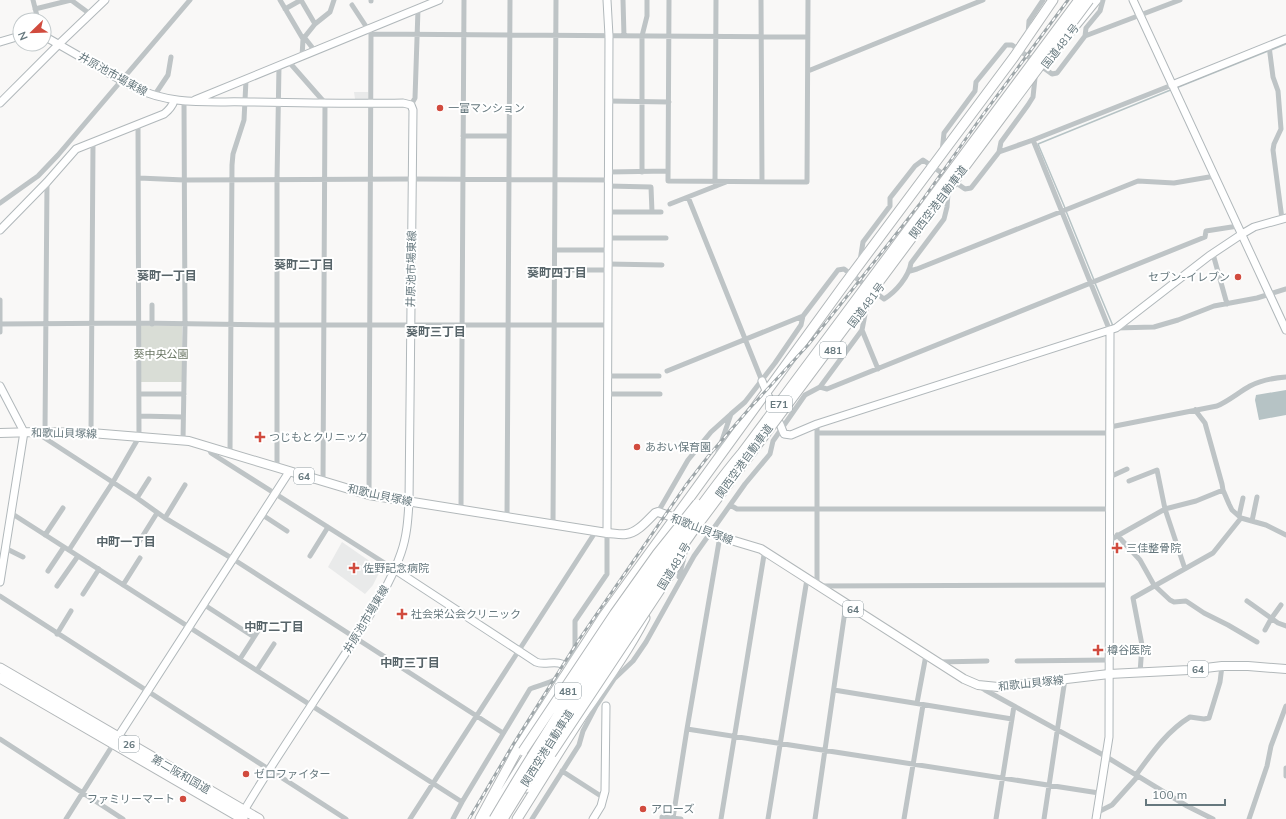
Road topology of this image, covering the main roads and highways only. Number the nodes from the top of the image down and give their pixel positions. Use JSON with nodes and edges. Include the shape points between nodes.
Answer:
{"nodes":[{"id":1,"x":1053,"y":0,"type":"edge"},
{"id":2,"x":1079,"y":0,"type":"edge"},
{"id":3,"x":1089,"y":0,"type":"edge"},
{"id":4,"x":1096,"y":0,"type":"edge"},
{"id":5,"x":0,"y":433,"type":"edge"},
{"id":6,"x":718,"y":482,"type":"junction"},
{"id":7,"x":723,"y":491,"type":"junction"},
{"id":8,"x":675,"y":518,"type":"junction"},
{"id":9,"x":700,"y":527,"type":"junction"},
{"id":10,"x":671,"y":568,"type":"junction"},
{"id":11,"x":0,"y":668,"type":"edge"},
{"id":12,"x":1286,"y":669,"type":"edge"},
{"id":13,"x":0,"y":678,"type":"edge"},
{"id":14,"x":116,"y":740,"type":"junction"},
{"id":15,"x":551,"y":754,"type":"junction"},
{"id":16,"x":495,"y":800,"type":"junction"},
{"id":17,"x":514,"y":804,"type":"junction"},
{"id":18,"x":241,"y":816,"type":"edge"},
{"id":19,"x":259,"y":819,"type":"edge"},
{"id":20,"x":480,"y":819,"type":"edge"},
{"id":21,"x":488,"y":819,"type":"edge"},
{"id":22,"x":494,"y":819,"type":"edge"},
{"id":23,"x":504,"y":819,"type":"edge"},
{"id":24,"x":517,"y":819,"type":"edge"}],
"edges":[{"from":1,"to":8,"type":"highway","number":"481","via":[[1019,50]]},
{"from":2,"to":6,"type":"highway","name":"関西空港自動車道","number":"E71","bridge":true},
{"from":3,"to":7,"type":"highway","name":"関西空港自動車道","number":"E71","bridge":true},
{"from":4,"to":9,"type":"highway","name":"国道481号","number":"481","via":[[956,182],[780,425]]},
{"from":5,"to":8,"type":"main road","name":"和歌山貝塚線","number":"64","via":[[91,433],[182,441],[207,446],[369,495],[607,533],[629,534],[658,512]]},
{"from":6,"to":16,"type":"highway","bridge":true,"via":[[693,507],[600,634],[523,751]]},
{"from":6,"to":22,"type":"highway","name":"関西空港自動車道","number":"E71","bridge":true,"via":[[588,667]]},
{"from":7,"to":15,"type":"highway","bridge":true,"via":[[703,528]]},
{"from":7,"to":23,"type":"highway","name":"関西空港自動車道","number":"E71","bridge":true,"via":[[581,692]]},
{"from":8,"to":9,"type":"main road","name":"和歌山貝塚線","number":"64"},
{"from":8,"to":16,"type":"highway","number":"481","via":[[644,560],[612,624]]},
{"from":9,"to":10,"type":"highway","name":"国道481号","number":"481"},
{"from":9,"to":12,"type":"main road","name":"和歌山貝塚線","number":"64","via":[[761,549],[964,679],[978,685],[998,687],[1109,674],[1222,666]]},
{"from":10,"to":17,"type":"highway","number":"481","via":[[594,678]]},
{"from":10,"to":24,"type":"highway","name":"国道481号","number":"481","via":[[635,637]]},
{"from":11,"to":14,"type":"highway","name":"第二阪和国道","number":"26"},
{"from":13,"to":14,"type":"highway","name":"第二阪和国道","number":"26"},
{"from":14,"to":18,"type":"highway","name":"第二阪和国道","number":"26"},
{"from":15,"to":17,"type":"highway"},
{"from":15,"to":24,"type":"highway"},
{"from":16,"to":20,"type":"highway","number":"481"},
{"from":16,"to":21,"type":"highway","number":"481"},
{"from":17,"to":23,"type":"highway","number":"481"},
{"from":18,"to":19,"type":"highway","name":"第二阪和国道","number":"26"}]}
